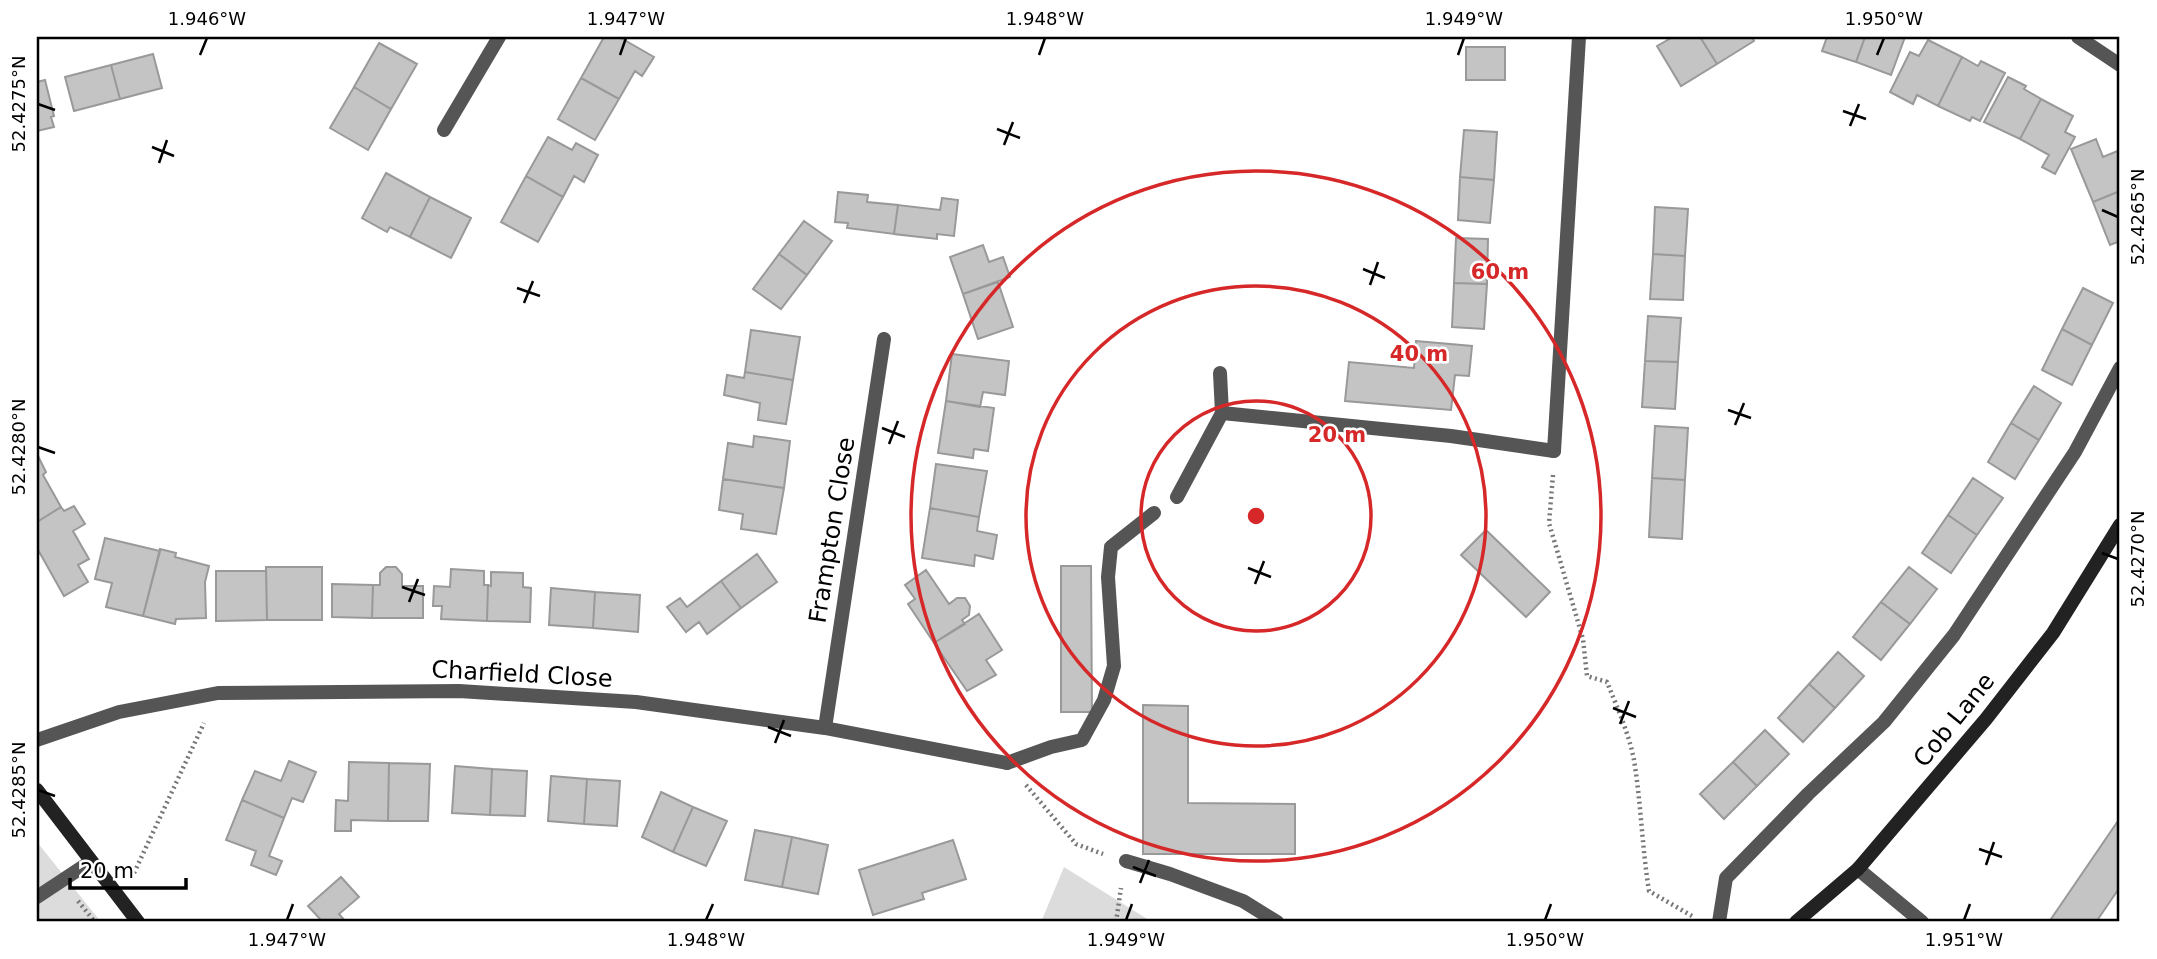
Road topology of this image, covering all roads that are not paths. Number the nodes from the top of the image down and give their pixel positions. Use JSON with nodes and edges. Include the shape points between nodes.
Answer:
{"nodes":[{"id":1,"x":499,"y":37,"type":"edge"},
{"id":2,"x":1579,"y":37,"type":"edge"},
{"id":3,"x":2078,"y":37,"type":"edge"},
{"id":4,"x":2120,"y":65,"type":"edge"},
{"id":5,"x":444,"y":130,"type":"dead end"},
{"id":6,"x":884,"y":339,"type":"dead end"},
{"id":7,"x":2120,"y":368,"type":"edge"},
{"id":8,"x":1220,"y":373,"type":"dead end"},
{"id":9,"x":1222,"y":413,"type":"junction"},
{"id":10,"x":1177,"y":496,"type":"dead end"},
{"id":11,"x":1154,"y":513,"type":"dead end"},
{"id":12,"x":2120,"y":525,"type":"edge"},
{"id":13,"x":825,"y":728,"type":"junction"},
{"id":14,"x":37,"y":740,"type":"edge"},
{"id":15,"x":37,"y":790,"type":"edge"},
{"id":16,"x":90,"y":862,"type":"junction"},
{"id":17,"x":1126,"y":862,"type":"road end"},
{"id":18,"x":1858,"y":869,"type":"junction"},
{"id":19,"x":37,"y":897,"type":"edge"},
{"id":20,"x":138,"y":922,"type":"edge"},
{"id":21,"x":1277,"y":922,"type":"edge"},
{"id":22,"x":1720,"y":922,"type":"edge"},
{"id":23,"x":1796,"y":922,"type":"edge"},
{"id":24,"x":1922,"y":922,"type":"edge"}],
"edges":[{"from":1,"to":5,"type":"street"},
{"from":2,"to":9,"type":"street","via":[[1555,451]]},
{"from":3,"to":4,"type":"street"},
{"from":6,"to":13,"type":"street","name":"Frampton Close"},
{"from":7,"to":22,"type":"street","via":[[2075,452],[1954,635],[1884,722],[1726,878]]},
{"from":8,"to":9,"type":"street"},
{"from":9,"to":10,"type":"street"},
{"from":11,"to":13,"type":"street","name":"Charfield Close","via":[[1111,547],[1108,577],[1114,666],[1104,700],[1082,740],[1007,762]]},
{"from":12,"to":18,"type":"street","name":"Cob Lane","via":[[2045,644]]},
{"from":13,"to":14,"type":"street","name":"Charfield Close","via":[[636,702],[459,691],[218,693],[119,712]]},
{"from":15,"to":16,"type":"street"},
{"from":16,"to":19,"type":"street"},
{"from":16,"to":20,"type":"street"},
{"from":17,"to":21,"type":"street","via":[[1243,901]]},
{"from":18,"to":23,"type":"street","name":"Cob Lane"},
{"from":18,"to":24,"type":"street"}]}
